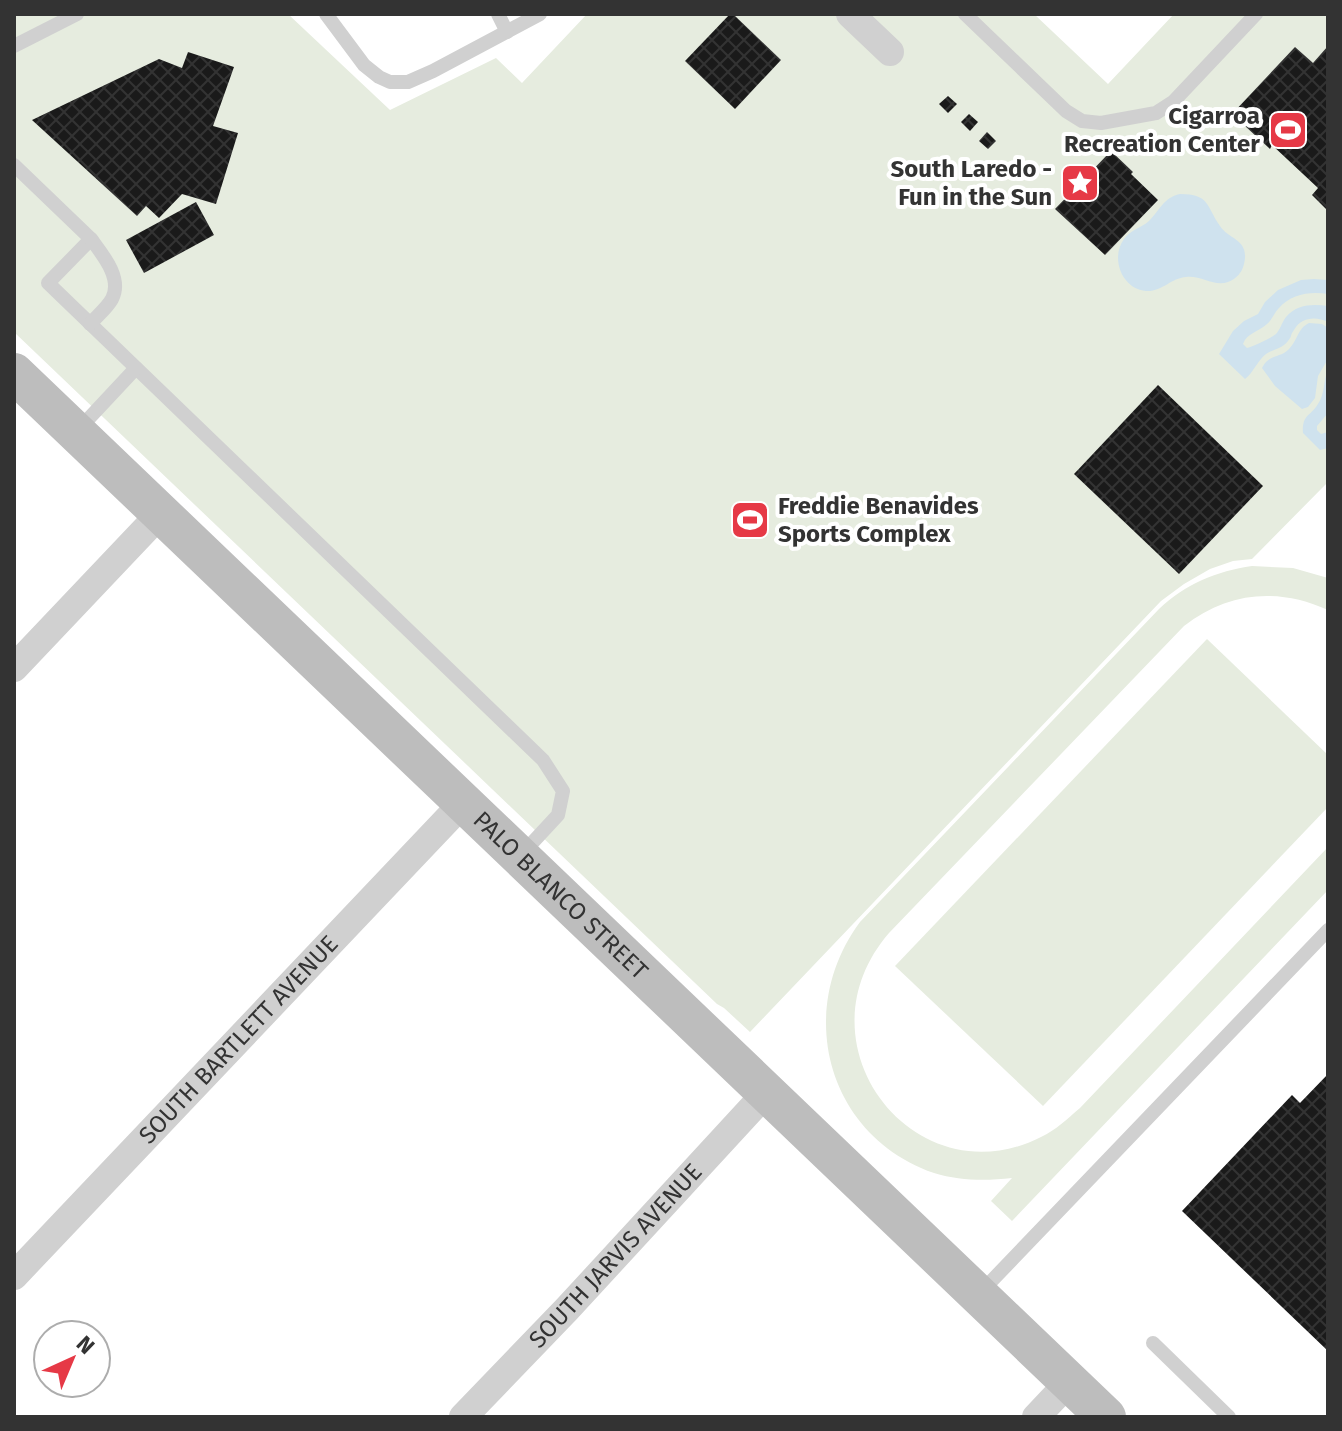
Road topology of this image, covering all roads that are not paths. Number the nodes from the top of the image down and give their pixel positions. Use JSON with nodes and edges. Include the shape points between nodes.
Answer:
{"nodes":[{"id":1,"x":77,"y":14,"type":"edge"},
{"id":2,"x":326,"y":14,"type":"edge"},
{"id":3,"x":498,"y":14,"type":"edge"},
{"id":4,"x":540,"y":14,"type":"edge"},
{"id":5,"x":850,"y":14,"type":"edge"},
{"id":6,"x":965,"y":14,"type":"edge"},
{"id":7,"x":1256,"y":14,"type":"edge"},
{"id":8,"x":507,"y":32,"type":"junction"},
{"id":9,"x":14,"y":46,"type":"edge"},
{"id":10,"x":890,"y":52,"type":"dead end"},
{"id":11,"x":14,"y":165,"type":"edge"},
{"id":12,"x":91,"y":239,"type":"junction"},
{"id":13,"x":90,"y":324,"type":"junction"},
{"id":14,"x":136,"y":368,"type":"junction"},
{"id":15,"x":14,"y":373,"type":"edge"},
{"id":16,"x":75,"y":432,"type":"junction"},
{"id":17,"x":160,"y":514,"type":"junction"},
{"id":18,"x":14,"y":668,"type":"edge"},
{"id":19,"x":463,"y":803,"type":"junction"},
{"id":20,"x":519,"y":857,"type":"junction"},
{"id":21,"x":1328,"y":930,"type":"edge"},
{"id":22,"x":766,"y":1093,"type":"junction"},
{"id":23,"x":14,"y":1276,"type":"edge"},
{"id":24,"x":978,"y":1295,"type":"junction"},
{"id":25,"x":1153,"y":1343,"type":"dead end"},
{"id":26,"x":1069,"y":1382,"type":"junction"},
{"id":27,"x":463,"y":1417,"type":"edge"},
{"id":28,"x":1036,"y":1417,"type":"edge"},
{"id":29,"x":1106,"y":1417,"type":"edge"},
{"id":30,"x":1229,"y":1417,"type":"edge"}],
"edges":[{"from":1,"to":9,"type":"lane"},
{"from":2,"to":8,"type":"lane","via":[[364,65],[390,82],[408,82]]},
{"from":3,"to":8,"type":"lane"},
{"from":4,"to":8,"type":"lane"},
{"from":5,"to":10,"type":"street"},
{"from":6,"to":7,"type":"lane","via":[[1066,111],[1082,121],[1101,123],[1156,113],[1173,102]]},
{"from":11,"to":12,"type":"lane"},
{"from":12,"to":13,"type":"lane","via":[[105,258],[115,289]]},
{"from":12,"to":13,"type":"lane","via":[[48,283]]},
{"from":13,"to":14,"type":"lane"},
{"from":14,"to":16,"type":"lane"},
{"from":14,"to":20,"type":"lane","via":[[543,760],[563,791],[558,815]]},
{"from":15,"to":16,"type":"street","name":"PALO BLANCO STREET"},
{"from":16,"to":17,"type":"street","name":"PALO BLANCO STREET"},
{"from":17,"to":18,"type":"street"},
{"from":17,"to":19,"type":"street","name":"PALO BLANCO STREET"},
{"from":19,"to":20,"type":"street","name":"PALO BLANCO STREET"},
{"from":19,"to":23,"type":"street","name":"SOUTH BARTLETT AVENUE"},
{"from":20,"to":22,"type":"street","name":"PALO BLANCO STREET"},
{"from":21,"to":24,"type":"lane"},
{"from":22,"to":24,"type":"street","name":"PALO BLANCO STREET"},
{"from":22,"to":27,"type":"street","name":"SOUTH JARVIS AVENUE"},
{"from":24,"to":26,"type":"street","name":"PALO BLANCO STREET"},
{"from":25,"to":30,"type":"lane"},
{"from":26,"to":28,"type":"street"},
{"from":26,"to":29,"type":"street","name":"PALO BLANCO STREET"}]}
